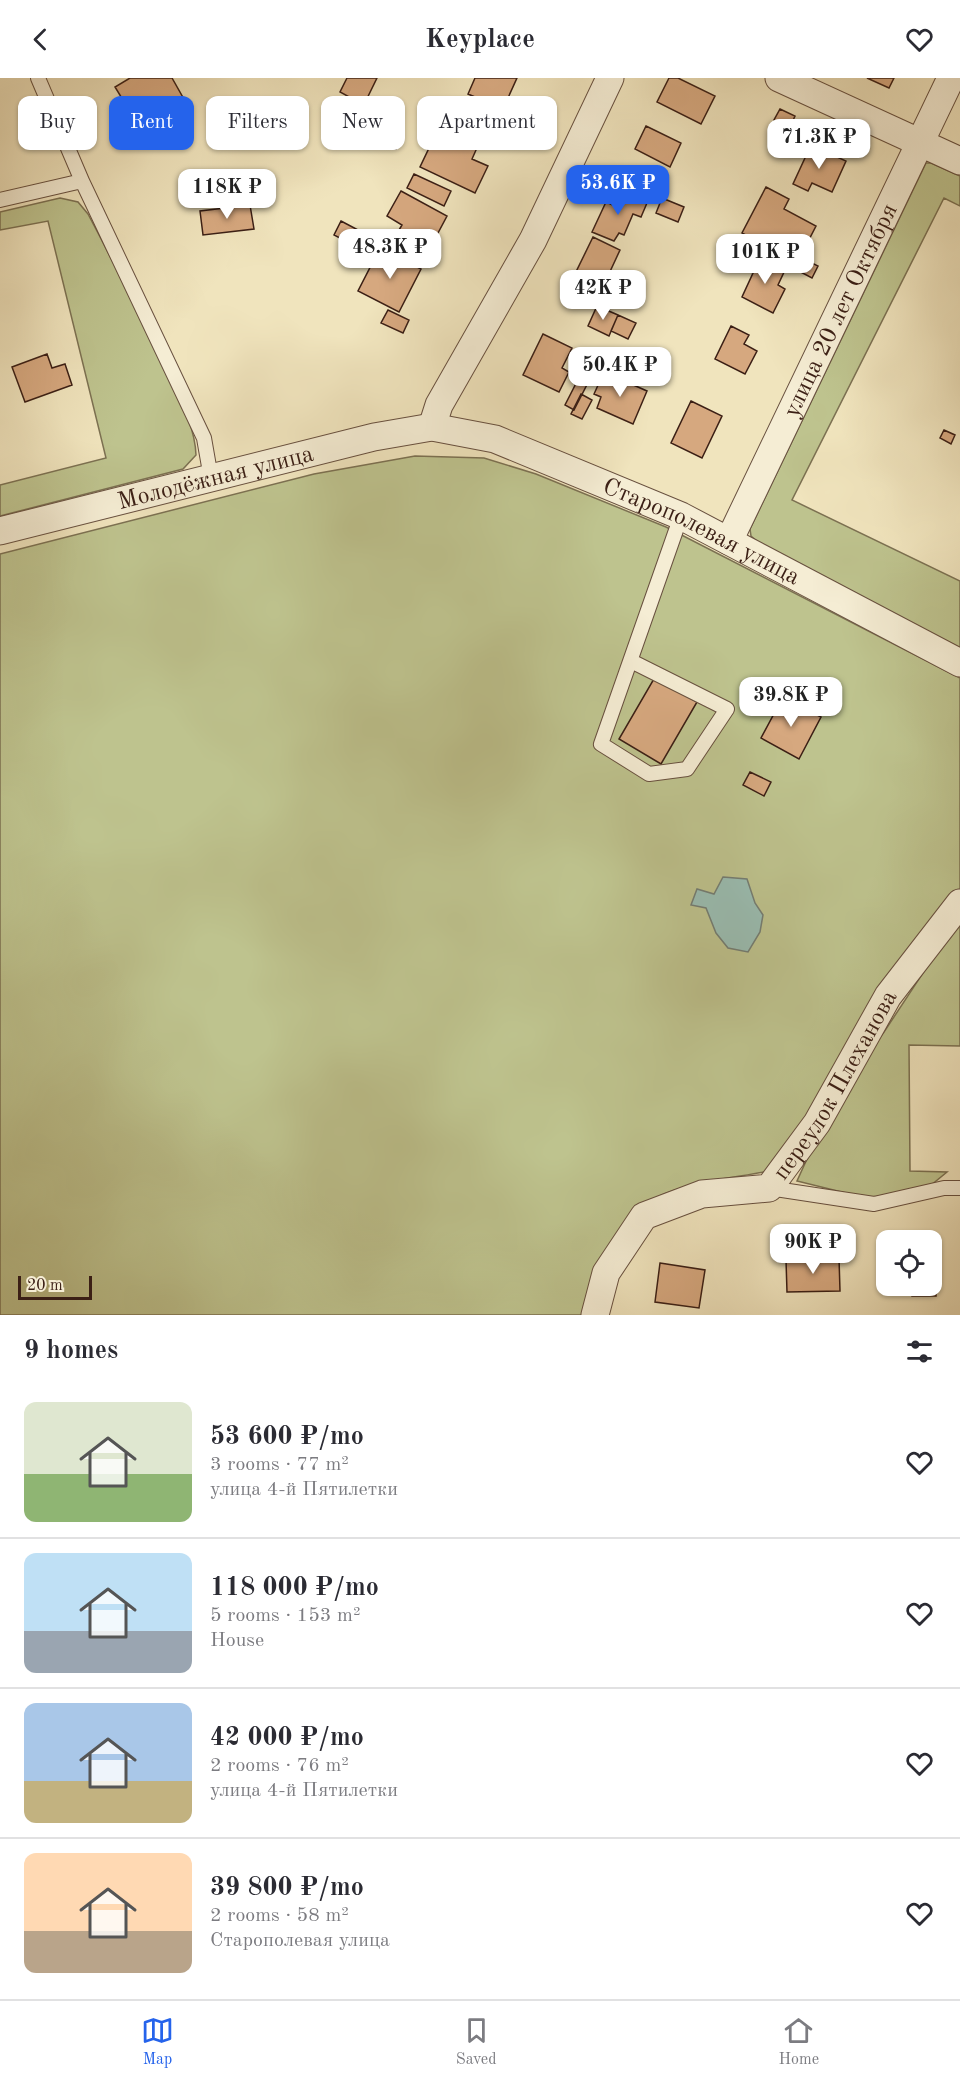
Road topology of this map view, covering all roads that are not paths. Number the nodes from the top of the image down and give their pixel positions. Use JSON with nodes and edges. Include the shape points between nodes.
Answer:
{"nodes":[{"id":1,"x":38,"y":78,"type":"edge"},
{"id":2,"x":610,"y":78,"type":"edge"},
{"id":3,"x":779,"y":78,"type":"edge"},
{"id":4,"x":951,"y":78,"type":"edge"},
{"id":5,"x":920,"y":142,"type":"junction"},
{"id":6,"x":960,"y":161,"type":"edge"},
{"id":7,"x":82,"y":181,"type":"junction"},
{"id":8,"x":0,"y":200,"type":"edge"},
{"id":9,"x":432,"y":427,"type":"junction"},
{"id":10,"x":211,"y":478,"type":"junction"},
{"id":11,"x":681,"y":516,"type":"junction"},
{"id":12,"x":0,"y":531,"type":"edge"},
{"id":13,"x":729,"y":541,"type":"junction"},
{"id":14,"x":631,"y":661,"type":"junction"},
{"id":15,"x":960,"y":663,"type":"edge"},
{"id":16,"x":960,"y":903,"type":"edge"},
{"id":17,"x":769,"y":1188,"type":"junction"},
{"id":18,"x":960,"y":1188,"type":"edge"},
{"id":19,"x":595,"y":1315,"type":"edge"}],
"edges":[{"from":1,"to":7,"type":"lane"},
{"from":2,"to":9,"type":"street","via":[[533,240],[439,405]]},
{"from":3,"to":5,"type":"street"},
{"from":4,"to":5,"type":"street","name":"улица 20 лет Октября"},
{"from":5,"to":6,"type":"street"},
{"from":5,"to":13,"type":"street","name":"улица 20 лет Октября"},
{"from":7,"to":8,"type":"lane"},
{"from":7,"to":10,"type":"lane","via":[[204,438]]},
{"from":9,"to":10,"type":"street","name":"Молодёжная улица"},
{"from":9,"to":11,"type":"street","name":"Старополевая улица","via":[[495,439]]},
{"from":10,"to":12,"type":"street","name":"Молодёжная улица"},
{"from":11,"to":13,"type":"street","name":"Старополевая улица"},
{"from":11,"to":14,"type":"lane"},
{"from":13,"to":15,"type":"street","name":"Старополевая улица"},
{"from":14,"to":14,"type":"lane","via":[[727,708],[687,769],[649,774],[601,744]]},
{"from":16,"to":17,"type":"street","name":"переулок Плеханова","via":[[888,996],[817,1123]]},
{"from":17,"to":18,"type":"lane","via":[[874,1204]]},
{"from":17,"to":19,"type":"street","name":"переулок Плеханова","via":[[702,1194],[644,1216],[606,1273]]}]}
